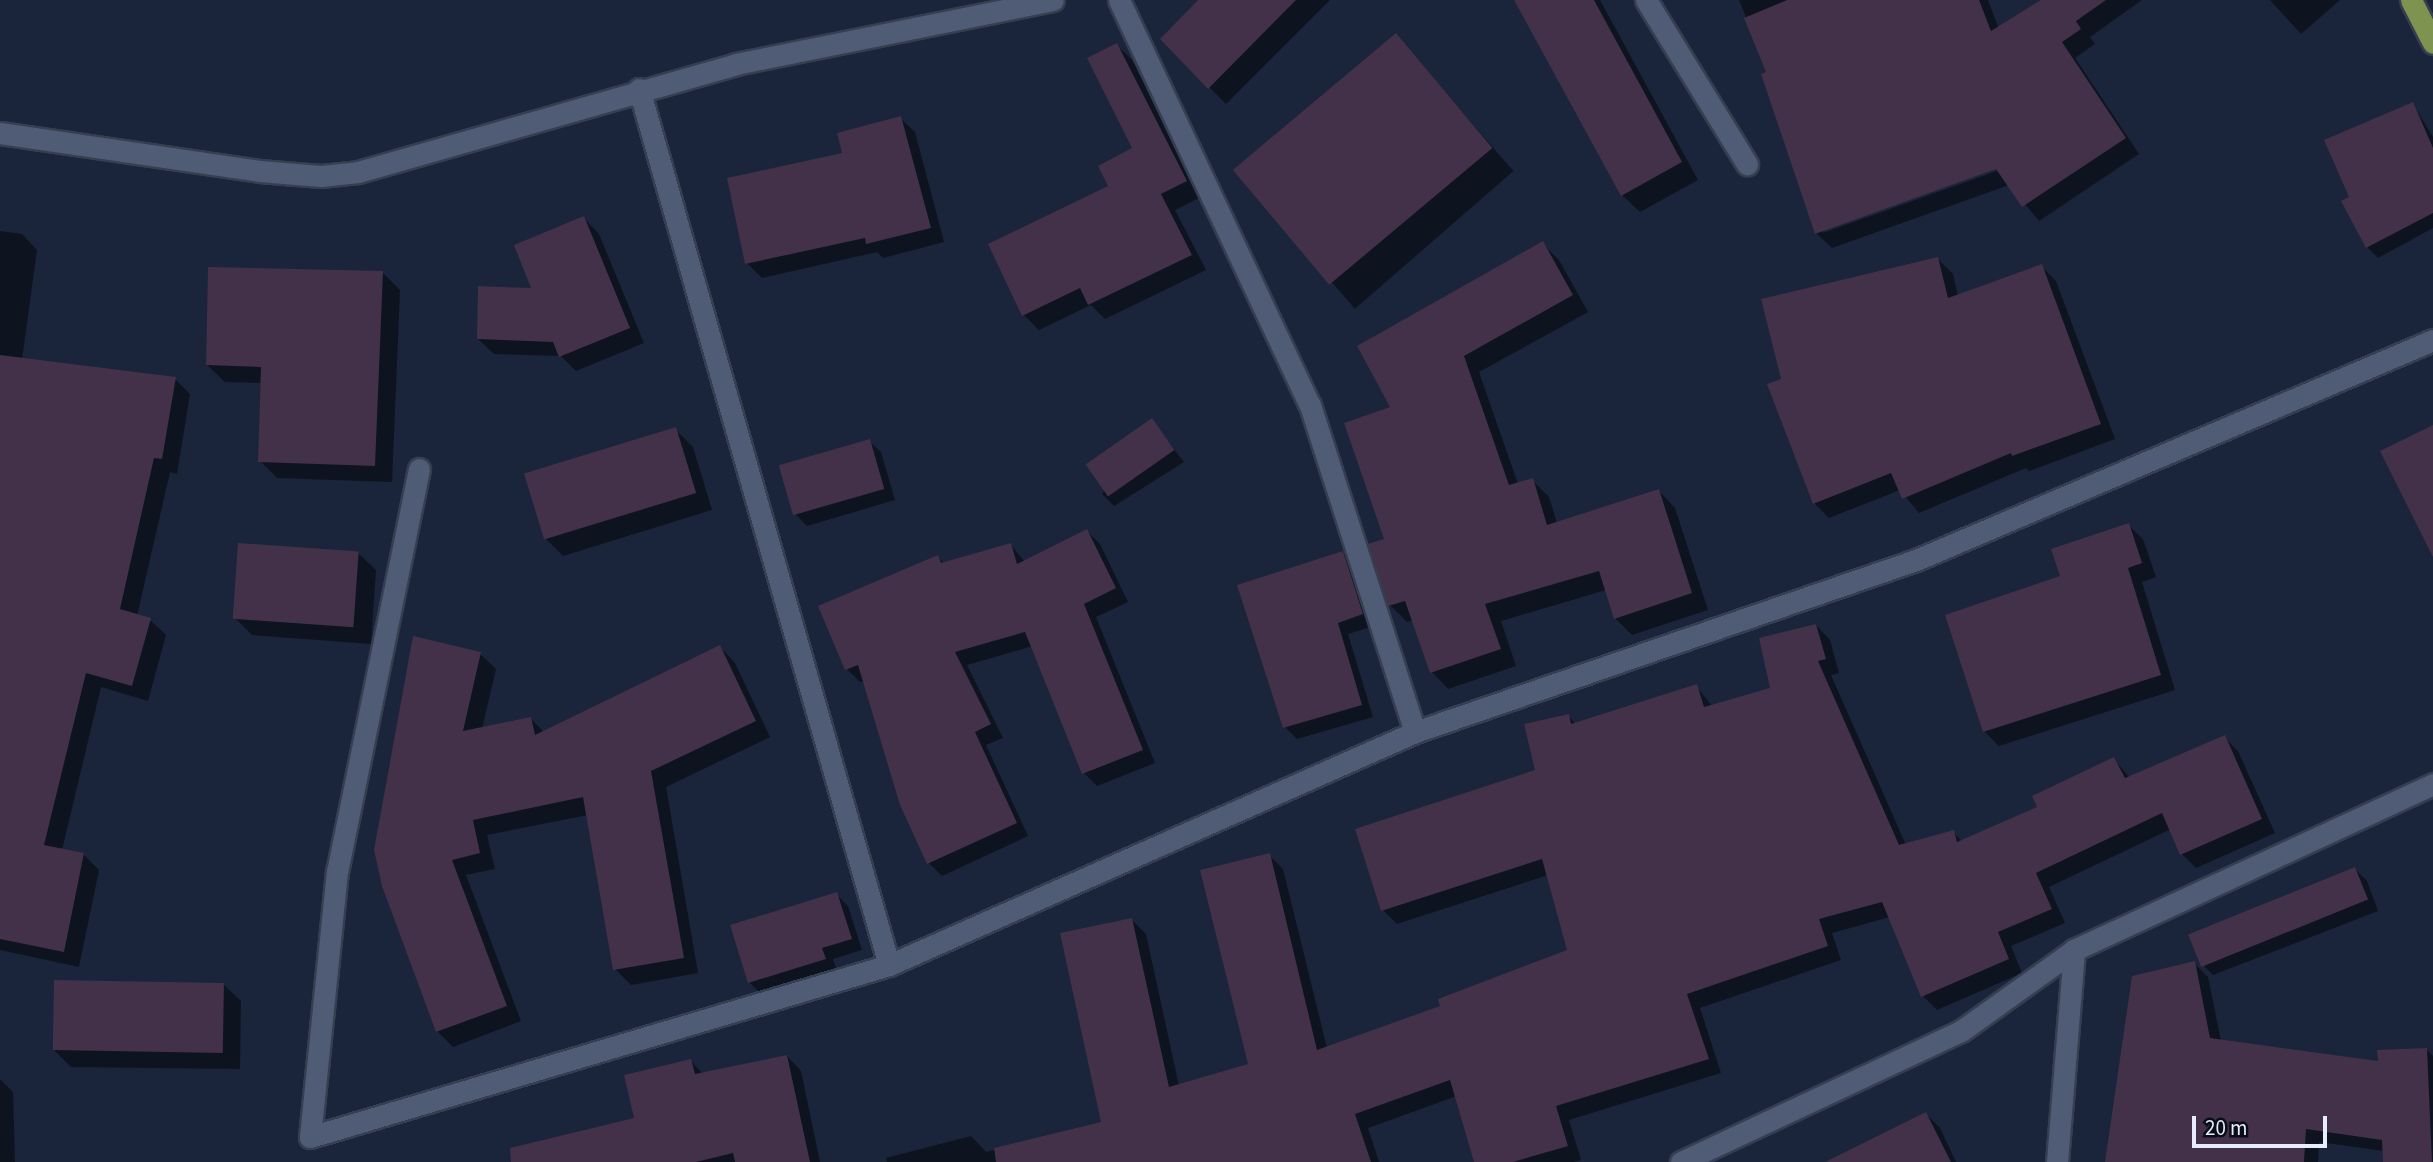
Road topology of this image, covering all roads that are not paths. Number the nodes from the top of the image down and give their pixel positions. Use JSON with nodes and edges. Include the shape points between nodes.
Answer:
{"nodes":[{"id":1,"x":1053,"y":0,"type":"edge"},
{"id":2,"x":1119,"y":0,"type":"edge"},
{"id":3,"x":1646,"y":0,"type":"edge"},
{"id":4,"x":2411,"y":0,"type":"edge"},
{"id":5,"x":2433,"y":43,"type":"edge"},
{"id":6,"x":639,"y":89,"type":"junction"},
{"id":7,"x":0,"y":133,"type":"edge"},
{"id":8,"x":1747,"y":164,"type":"dead end"},
{"id":9,"x":2433,"y":340,"type":"edge"},
{"id":10,"x":419,"y":469,"type":"dead end"},
{"id":11,"x":1415,"y":732,"type":"junction"},
{"id":12,"x":2433,"y":784,"type":"edge"},
{"id":13,"x":2074,"y":950,"type":"junction"},
{"id":14,"x":888,"y":965,"type":"junction"},
{"id":15,"x":1681,"y":1162,"type":"edge"},
{"id":16,"x":2057,"y":1162,"type":"edge"}],
"edges":[{"from":1,"to":6,"type":"street"},
{"from":2,"to":11,"type":"street","via":[[1310,405]]},
{"from":3,"to":8,"type":"street"},
{"from":4,"to":5,"type":"main road"},
{"from":6,"to":7,"type":"street","via":[[486,138],[358,172],[321,176]]},
{"from":6,"to":14,"type":"street"},
{"from":9,"to":11,"type":"street","via":[[1916,560]]},
{"from":10,"to":14,"type":"street","via":[[337,871],[310,1137]]},
{"from":11,"to":14,"type":"street"},
{"from":12,"to":13,"type":"street"},
{"from":13,"to":15,"type":"street","via":[[1961,1031]]},
{"from":13,"to":16,"type":"street"}]}
